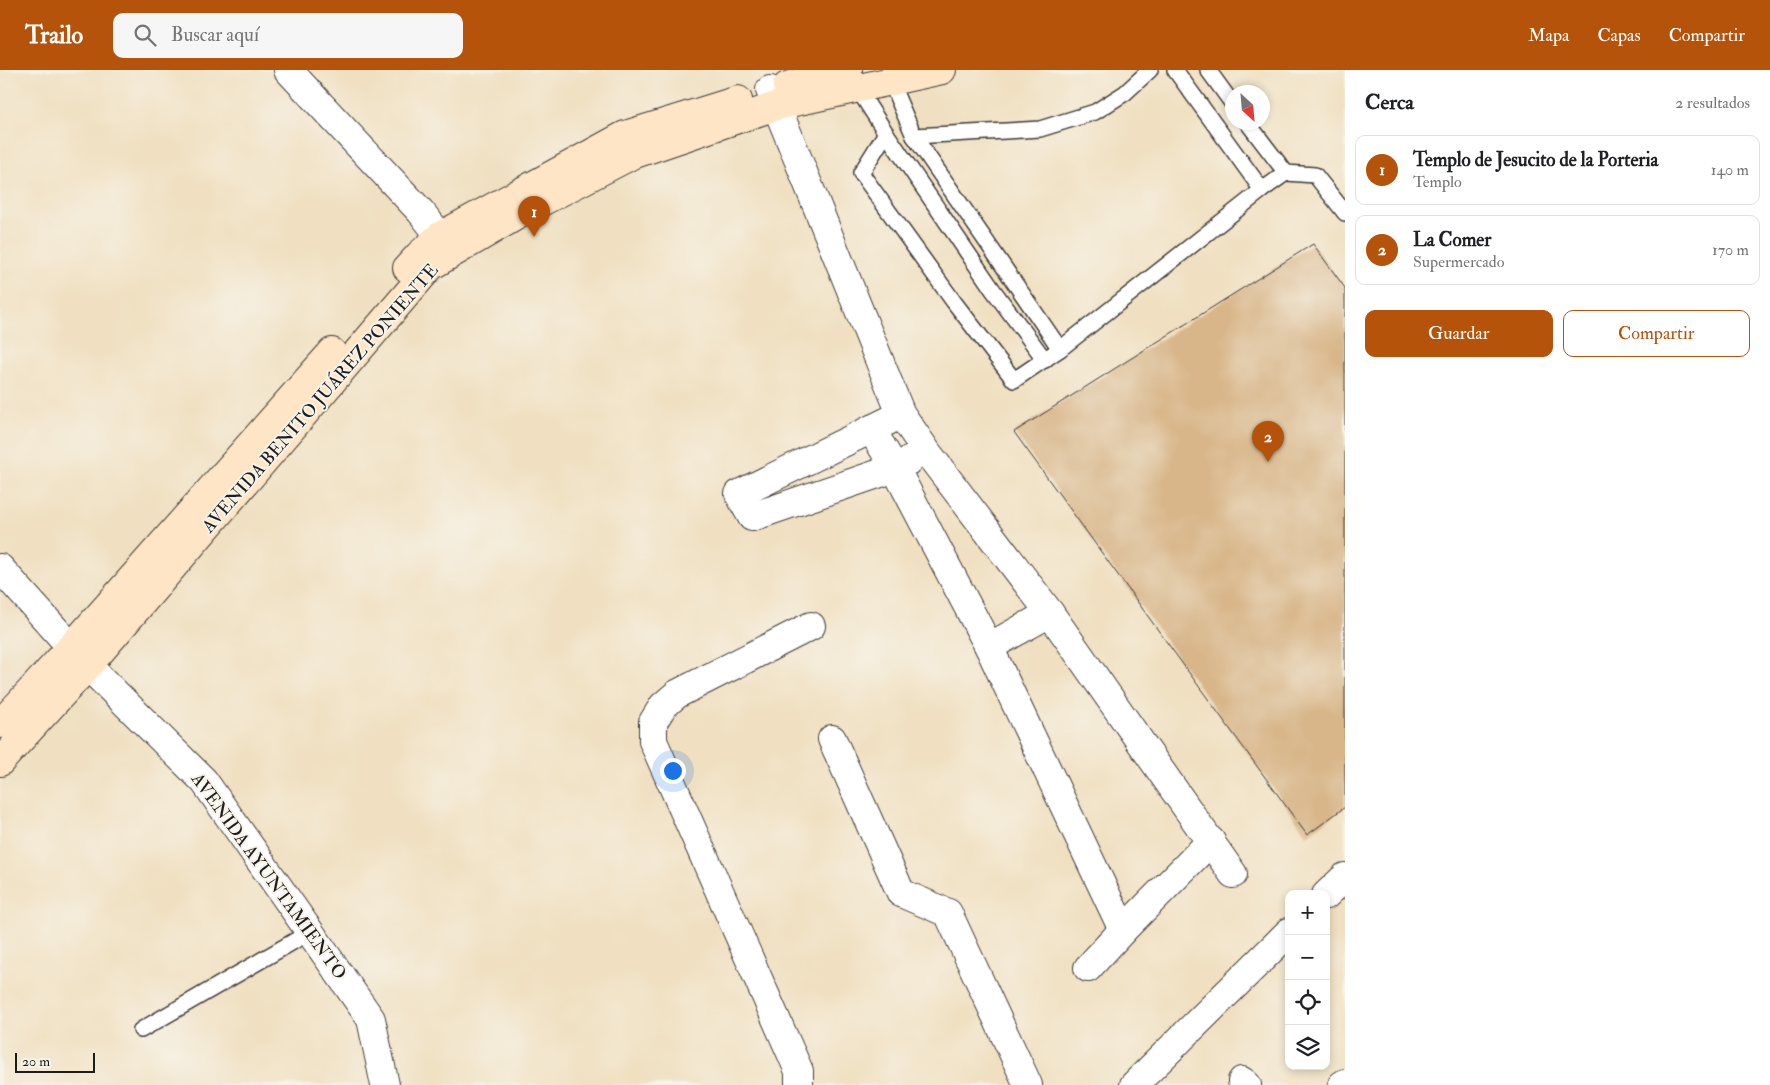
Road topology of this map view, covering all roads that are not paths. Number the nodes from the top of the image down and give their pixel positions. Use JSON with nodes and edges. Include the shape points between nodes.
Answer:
{"nodes":[{"id":1,"x":288,"y":70,"type":"edge"},
{"id":2,"x":942,"y":70,"type":"edge"},
{"id":3,"x":1150,"y":70,"type":"edge"},
{"id":4,"x":1175,"y":70,"type":"edge"},
{"id":5,"x":1208,"y":70,"type":"edge"},
{"id":6,"x":851,"y":76,"type":"edge"},
{"id":7,"x":887,"y":76,"type":"edge"},
{"id":8,"x":1225,"y":93,"type":"edge"},
{"id":9,"x":773,"y":98,"type":"junction"},
{"id":10,"x":1253,"y":130,"type":"edge"},
{"id":11,"x":886,"y":132,"type":"junction"},
{"id":12,"x":914,"y":136,"type":"junction"},
{"id":13,"x":1286,"y":174,"type":"junction"},
{"id":14,"x":1262,"y":190,"type":"junction"},
{"id":15,"x":1345,"y":213,"type":"edge"},
{"id":16,"x":448,"y":244,"type":"junction"},
{"id":17,"x":1060,"y":349,"type":"junction"},
{"id":18,"x":1045,"y":360,"type":"junction"},
{"id":19,"x":901,"y":414,"type":"junction"},
{"id":20,"x":871,"y":429,"type":"junction"},
{"id":21,"x":927,"y":452,"type":"junction"},
{"id":22,"x":895,"y":468,"type":"junction"},
{"id":23,"x":0,"y":568,"type":"edge"},
{"id":24,"x":1050,"y":613,"type":"junction"},
{"id":25,"x":811,"y":626,"type":"dead end"},
{"id":26,"x":989,"y":647,"type":"junction"},
{"id":27,"x":80,"y":656,"type":"junction"},
{"id":28,"x":0,"y":724,"type":"edge"},
{"id":29,"x":832,"y":739,"type":"dead end"},
{"id":30,"x":0,"y":762,"type":"edge"},
{"id":31,"x":1210,"y":840,"type":"junction"},
{"id":32,"x":1233,"y":874,"type":"dead end"},
{"id":33,"x":1345,"y":877,"type":"edge"},
{"id":34,"x":1330,"y":891,"type":"edge"},
{"id":35,"x":1123,"y":930,"type":"junction"},
{"id":36,"x":310,"y":932,"type":"junction"},
{"id":37,"x":1286,"y":935,"type":"edge"},
{"id":38,"x":1088,"y":968,"type":"dead end"},
{"id":39,"x":141,"y":1030,"type":"dead end"},
{"id":40,"x":1345,"y":1083,"type":"edge"},
{"id":41,"x":385,"y":1085,"type":"edge"},
{"id":42,"x":799,"y":1085,"type":"edge"},
{"id":43,"x":1028,"y":1085,"type":"edge"},
{"id":44,"x":1134,"y":1085,"type":"edge"},
{"id":45,"x":1342,"y":1085,"type":"edge"}],
"edges":[{"from":1,"to":16,"type":"street"},
{"from":2,"to":7,"type":"main road","name":"AVENIDA BENITO JUÁREZ PONIENTE"},
{"from":3,"to":12,"type":"lane","via":[[1125,93],[1095,112],[1040,129]]},
{"from":4,"to":14,"type":"lane"},
{"from":5,"to":8,"type":"lane"},
{"from":6,"to":7,"type":"main road","name":"AVENIDA BENITO JUÁREZ PONIENTE"},
{"from":6,"to":9,"type":"main road","name":"AVENIDA BENITO JUÁREZ PONIENTE"},
{"from":6,"to":11,"type":"lane"},
{"from":7,"to":12,"type":"lane"},
{"from":9,"to":16,"type":"main road","name":"AVENIDA BENITO JUÁREZ PONIENTE","via":[[625,135]]},
{"from":9,"to":19,"type":"street"},
{"from":10,"to":13,"type":"lane"},
{"from":11,"to":18,"type":"lane","via":[[993,290]]},
{"from":11,"to":18,"type":"lane","via":[[861,173],[1014,380]]},
{"from":12,"to":17,"type":"lane"},
{"from":13,"to":14,"type":"lane"},
{"from":13,"to":15,"type":"lane","via":[[1315,175]]},
{"from":14,"to":17,"type":"lane"},
{"from":16,"to":27,"type":"main road","name":"AVENIDA BENITO JUÁREZ PONIENTE","via":[[419,255]]},
{"from":17,"to":18,"type":"lane"},
{"from":19,"to":20,"type":"street"},
{"from":19,"to":21,"type":"street"},
{"from":20,"to":22,"type":"street"},
{"from":20,"to":22,"type":"street","via":[[739,494],[752,517]]},
{"from":21,"to":22,"type":"street"},
{"from":21,"to":24,"type":"street"},
{"from":22,"to":26,"type":"street"},
{"from":23,"to":27,"type":"street","name":"AVENIDA AYUNTAMIENTO"},
{"from":24,"to":26,"type":"street"},
{"from":24,"to":31,"type":"street"},
{"from":25,"to":42,"type":"street","via":[[677,694],[663,706],[653,722],[653,741],[799,1071]]},
{"from":26,"to":35,"type":"street"},
{"from":27,"to":28,"type":"main road","name":"AVENIDA BENITO JUÁREZ PONIENTE"},
{"from":27,"to":30,"type":"main road","name":"AVENIDA BENITO JUÁREZ PONIENTE"},
{"from":27,"to":36,"type":"street","name":"AVENIDA AYUNTAMIENTO","via":[[204,781]]},
{"from":29,"to":43,"type":"street","via":[[901,893],[948,912]]},
{"from":31,"to":32,"type":"street"},
{"from":31,"to":35,"type":"street"},
{"from":33,"to":34,"type":"street"},
{"from":35,"to":38,"type":"street"},
{"from":36,"to":39,"type":"lane"},
{"from":36,"to":41,"type":"street","name":"AVENIDA AYUNTAMIENTO","via":[[371,1019]]},
{"from":37,"to":44,"type":"street"},
{"from":40,"to":45,"type":"street"}]}
